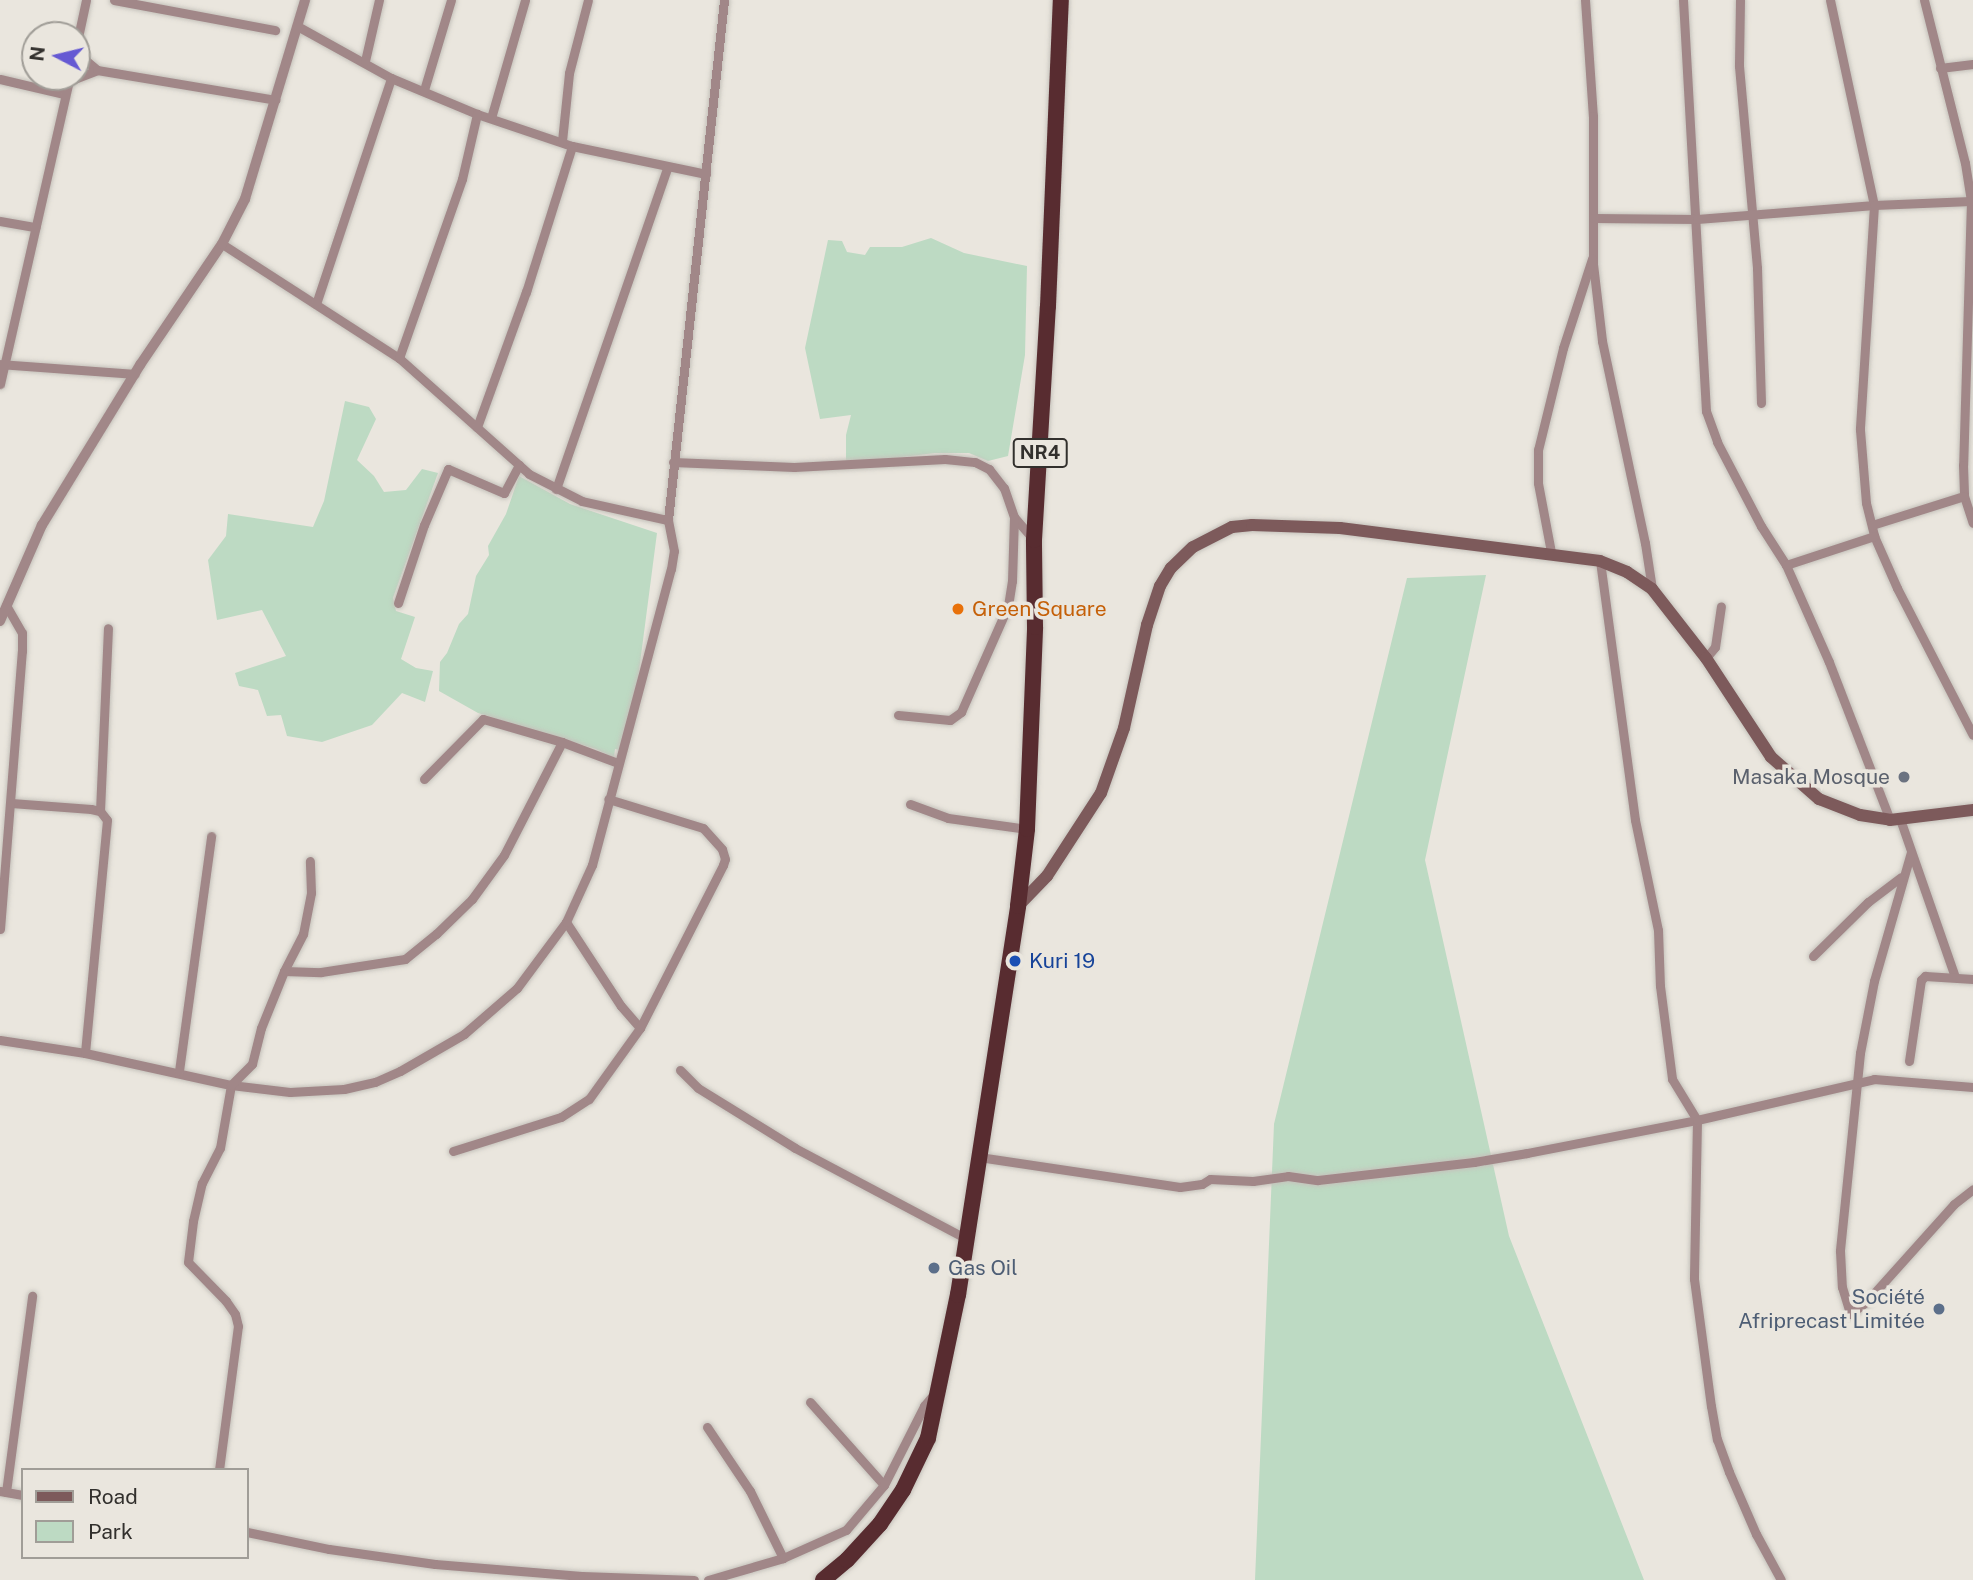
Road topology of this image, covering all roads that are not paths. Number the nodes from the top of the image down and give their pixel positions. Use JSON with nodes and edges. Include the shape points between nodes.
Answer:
{"nodes":[{"id":1,"x":86,"y":0,"type":"edge"},
{"id":2,"x":114,"y":0,"type":"edge"},
{"id":3,"x":304,"y":0,"type":"edge"},
{"id":4,"x":379,"y":0,"type":"edge"},
{"id":5,"x":452,"y":0,"type":"edge"},
{"id":6,"x":525,"y":0,"type":"edge"},
{"id":7,"x":588,"y":0,"type":"edge"},
{"id":8,"x":724,"y":0,"type":"edge"},
{"id":9,"x":1061,"y":0,"type":"edge"},
{"id":10,"x":1585,"y":0,"type":"edge"},
{"id":11,"x":1683,"y":0,"type":"edge"},
{"id":12,"x":1740,"y":0,"type":"edge"},
{"id":13,"x":1830,"y":0,"type":"edge"},
{"id":14,"x":1924,"y":0,"type":"edge"},
{"id":15,"x":82,"y":21,"type":"edge"},
{"id":16,"x":299,"y":27,"type":"junction"},
{"id":17,"x":275,"y":30,"type":"dead end"},
{"id":18,"x":365,"y":61,"type":"junction"},
{"id":19,"x":1973,"y":64,"type":"edge"},
{"id":20,"x":91,"y":65,"type":"edge"},
{"id":21,"x":1940,"y":68,"type":"junction"},
{"id":22,"x":97,"y":70,"type":"junction"},
{"id":23,"x":91,"y":72,"type":"edge"},
{"id":24,"x":391,"y":78,"type":"junction"},
{"id":25,"x":0,"y":79,"type":"edge"},
{"id":26,"x":424,"y":90,"type":"junction"},
{"id":27,"x":65,"y":91,"type":"edge"},
{"id":28,"x":64,"y":94,"type":"junction"},
{"id":29,"x":276,"y":100,"type":"junction"},
{"id":30,"x":477,"y":114,"type":"junction"},
{"id":31,"x":491,"y":118,"type":"junction"},
{"id":32,"x":562,"y":141,"type":"junction"},
{"id":33,"x":572,"y":146,"type":"junction"},
{"id":34,"x":667,"y":168,"type":"junction"},
{"id":35,"x":706,"y":174,"type":"junction"},
{"id":36,"x":1971,"y":201,"type":"junction"},
{"id":37,"x":1874,"y":205,"type":"junction"},
{"id":38,"x":1752,"y":214,"type":"junction"},
{"id":39,"x":1593,"y":218,"type":"junction"},
{"id":40,"x":1697,"y":219,"type":"junction"},
{"id":41,"x":0,"y":221,"type":"edge"},
{"id":42,"x":35,"y":228,"type":"junction"},
{"id":43,"x":222,"y":244,"type":"junction"},
{"id":44,"x":1593,"y":256,"type":"junction"},
{"id":45,"x":316,"y":304,"type":"junction"},
{"id":46,"x":399,"y":358,"type":"junction"},
{"id":47,"x":2,"y":364,"type":"edge"},
{"id":48,"x":135,"y":374,"type":"junction"},
{"id":49,"x":0,"y":383,"type":"edge"},
{"id":50,"x":1761,"y":403,"type":"dead end"},
{"id":51,"x":477,"y":427,"type":"junction"},
{"id":52,"x":673,"y":462,"type":"junction"},
{"id":53,"x":519,"y":465,"type":"junction"},
{"id":54,"x":556,"y":489,"type":"junction"},
{"id":55,"x":1964,"y":496,"type":"junction"},
{"id":56,"x":1014,"y":517,"type":"junction"},
{"id":57,"x":668,"y":520,"type":"junction"},
{"id":58,"x":1973,"y":523,"type":"edge"},
{"id":59,"x":1873,"y":530,"type":"junction"},
{"id":60,"x":1034,"y":540,"type":"junction"},
{"id":61,"x":1551,"y":552,"type":"junction"},
{"id":62,"x":1600,"y":561,"type":"junction"},
{"id":63,"x":1786,"y":565,"type":"junction"},
{"id":64,"x":1651,"y":589,"type":"junction"},
{"id":65,"x":398,"y":603,"type":"dead end"},
{"id":66,"x":6,"y":604,"type":"junction"},
{"id":67,"x":1721,"y":606,"type":"dead end"},
{"id":68,"x":0,"y":621,"type":"edge"},
{"id":69,"x":108,"y":628,"type":"dead end"},
{"id":70,"x":1706,"y":657,"type":"junction"},
{"id":71,"x":898,"y":715,"type":"dead end"},
{"id":72,"x":1973,"y":735,"type":"edge"},
{"id":73,"x":562,"y":742,"type":"junction"},
{"id":74,"x":618,"y":763,"type":"junction"},
{"id":75,"x":424,"y":779,"type":"dead end"},
{"id":76,"x":0,"y":781,"type":"edge"},
{"id":77,"x":11,"y":781,"type":"junction"},
{"id":78,"x":608,"y":799,"type":"junction"},
{"id":79,"x":11,"y":803,"type":"junction"},
{"id":80,"x":910,"y":804,"type":"dead end"},
{"id":81,"x":1973,"y":810,"type":"edge"},
{"id":82,"x":100,"y":811,"type":"junction"},
{"id":83,"x":1895,"y":820,"type":"junction"},
{"id":84,"x":1027,"y":829,"type":"junction"},
{"id":85,"x":212,"y":836,"type":"dead end"},
{"id":86,"x":1911,"y":852,"type":"junction"},
{"id":87,"x":310,"y":861,"type":"dead end"},
{"id":88,"x":1901,"y":877,"type":"junction"},
{"id":89,"x":1018,"y":906,"type":"junction"},
{"id":90,"x":566,"y":922,"type":"junction"},
{"id":91,"x":0,"y":929,"type":"edge"},
{"id":92,"x":1813,"y":956,"type":"dead end"},
{"id":93,"x":284,"y":971,"type":"junction"},
{"id":94,"x":1955,"y":977,"type":"junction"},
{"id":95,"x":1973,"y":979,"type":"edge"},
{"id":96,"x":640,"y":1028,"type":"junction"},
{"id":97,"x":0,"y":1040,"type":"edge"},
{"id":98,"x":85,"y":1053,"type":"junction"},
{"id":99,"x":1909,"y":1062,"type":"dead end"},
{"id":100,"x":680,"y":1070,"type":"dead end"},
{"id":101,"x":179,"y":1071,"type":"junction"},
{"id":102,"x":1857,"y":1082,"type":"junction"},
{"id":103,"x":231,"y":1085,"type":"junction"},
{"id":104,"x":1973,"y":1087,"type":"edge"},
{"id":105,"x":1697,"y":1121,"type":"junction"},
{"id":106,"x":453,"y":1151,"type":"dead end"},
{"id":107,"x":979,"y":1157,"type":"junction"},
{"id":108,"x":1973,"y":1189,"type":"edge"},
{"id":109,"x":967,"y":1239,"type":"junction"},
{"id":110,"x":32,"y":1296,"type":"dead end"},
{"id":111,"x":941,"y":1386,"type":"junction"},
{"id":112,"x":810,"y":1402,"type":"dead end"},
{"id":113,"x":707,"y":1427,"type":"dead end"},
{"id":114,"x":219,"y":1468,"type":"edge"},
{"id":115,"x":884,"y":1485,"type":"junction"},
{"id":116,"x":3,"y":1492,"type":"edge"},
{"id":117,"x":21,"y":1495,"type":"edge"},
{"id":118,"x":248,"y":1532,"type":"edge"},
{"id":119,"x":783,"y":1558,"type":"junction"},
{"id":120,"x":694,"y":1580,"type":"edge"},
{"id":121,"x":708,"y":1580,"type":"edge"},
{"id":122,"x":823,"y":1580,"type":"edge"},
{"id":123,"x":1781,"y":1580,"type":"edge"}],
"edges":[{"from":1,"to":15,"type":"street"},
{"from":2,"to":17,"type":"street"},
{"from":3,"to":16,"type":"street"},
{"from":4,"to":18,"type":"street"},
{"from":5,"to":26,"type":"street"},
{"from":6,"to":31,"type":"street"},
{"from":7,"to":32,"type":"street","via":[[569,73]]},
{"from":8,"to":35,"type":"street"},
{"from":9,"to":60,"type":"highway","number":"NR4"},
{"from":10,"to":39,"type":"street","via":[[1593,116]]},
{"from":11,"to":40,"type":"street"},
{"from":12,"to":38,"type":"street","via":[[1739,66]]},
{"from":13,"to":37,"type":"street"},
{"from":14,"to":21,"type":"street"},
{"from":16,"to":18,"type":"street"},
{"from":16,"to":29,"type":"street"},
{"from":18,"to":24,"type":"street"},
{"from":19,"to":21,"type":"street"},
{"from":20,"to":22,"type":"street"},
{"from":21,"to":36,"type":"street"},
{"from":22,"to":23,"type":"street"},
{"from":22,"to":29,"type":"street"},
{"from":24,"to":26,"type":"street"},
{"from":24,"to":45,"type":"street"},
{"from":25,"to":28,"type":"street"},
{"from":26,"to":30,"type":"street"},
{"from":27,"to":28,"type":"street"},
{"from":28,"to":42,"type":"street"},
{"from":29,"to":43,"type":"street","via":[[245,199]]},
{"from":30,"to":31,"type":"street"},
{"from":30,"to":46,"type":"street","via":[[462,179]]},
{"from":31,"to":32,"type":"street"},
{"from":32,"to":33,"type":"street"},
{"from":33,"to":34,"type":"street"},
{"from":33,"to":51,"type":"street"},
{"from":34,"to":35,"type":"street"},
{"from":34,"to":54,"type":"street"},
{"from":35,"to":52,"type":"street"},
{"from":36,"to":37,"type":"street"},
{"from":36,"to":55,"type":"street"},
{"from":37,"to":38,"type":"street"},
{"from":37,"to":59,"type":"street","via":[[1860,452]]},
{"from":38,"to":40,"type":"street"},
{"from":38,"to":50,"type":"street"},
{"from":39,"to":40,"type":"street"},
{"from":39,"to":44,"type":"street"},
{"from":40,"to":63,"type":"street","via":[[1706,411],[1717,442]]},
{"from":41,"to":42,"type":"street"},
{"from":42,"to":47,"type":"street"},
{"from":43,"to":45,"type":"street"},
{"from":43,"to":48,"type":"street"},
{"from":44,"to":61,"type":"street","via":[[1563,348],[1538,450],[1538,483]]},
{"from":44,"to":64,"type":"street","via":[[1602,341],[1646,543]]},
{"from":45,"to":46,"type":"street"},
{"from":46,"to":51,"type":"street"},
{"from":47,"to":48,"type":"street"},
{"from":47,"to":49,"type":"street"},
{"from":48,"to":66,"type":"street","via":[[41,525]]},
{"from":51,"to":53,"type":"street"},
{"from":52,"to":56,"type":"street","via":[[794,467],[961,459],[989,469],[1004,488]]},
{"from":52,"to":57,"type":"street"},
{"from":53,"to":54,"type":"street"},
{"from":53,"to":65,"type":"street","via":[[504,494],[448,468]]},
{"from":54,"to":57,"type":"street","via":[[582,501]]},
{"from":55,"to":58,"type":"street"},
{"from":55,"to":59,"type":"street"},
{"from":56,"to":60,"type":"street"},
{"from":56,"to":71,"type":"street","via":[[1008,606],[961,712],[950,720]]},
{"from":57,"to":74,"type":"street","via":[[674,551],[667,593]]},
{"from":59,"to":63,"type":"street"},
{"from":59,"to":72,"type":"street"},
{"from":60,"to":84,"type":"highway","number":"NR4"},
{"from":61,"to":62,"type":"main road"},
{"from":61,"to":89,"type":"main road","via":[[1279,525],[1232,527],[1193,547],[1171,568],[1152,606],[1129,713],[1101,793],[1047,876]]},
{"from":62,"to":64,"type":"main road"},
{"from":62,"to":105,"type":"street","via":[[1635,820],[1658,930],[1671,1079]]},
{"from":63,"to":83,"type":"street"},
{"from":64,"to":70,"type":"main road"},
{"from":66,"to":68,"type":"street"},
{"from":66,"to":77,"type":"street","via":[[22,633]]},
{"from":67,"to":70,"type":"street","via":[[1715,647]]},
{"from":69,"to":82,"type":"street"},
{"from":70,"to":83,"type":"main road","via":[[1771,757],[1800,785],[1841,809]]},
{"from":73,"to":74,"type":"street"},
{"from":73,"to":75,"type":"street","via":[[483,719]]},
{"from":73,"to":93,"type":"street","via":[[504,855],[472,899],[417,951],[395,962],[358,968]]},
{"from":74,"to":78,"type":"street"},
{"from":76,"to":77,"type":"street"},
{"from":77,"to":79,"type":"street"},
{"from":78,"to":90,"type":"street","via":[[593,865]]},
{"from":78,"to":96,"type":"street","via":[[703,828],[724,853],[700,915]]},
{"from":79,"to":82,"type":"street"},
{"from":79,"to":91,"type":"street"},
{"from":80,"to":84,"type":"street","via":[[948,818]]},
{"from":81,"to":83,"type":"main road"},
{"from":82,"to":98,"type":"street","via":[[107,820],[107,838]]},
{"from":83,"to":86,"type":"street"},
{"from":84,"to":89,"type":"highway","number":"NR4"},
{"from":85,"to":101,"type":"street"},
{"from":86,"to":88,"type":"street"},
{"from":86,"to":94,"type":"street"},
{"from":87,"to":93,"type":"street","via":[[308,914]]},
{"from":88,"to":92,"type":"street"},
{"from":88,"to":102,"type":"street","via":[[1867,1011]]},
{"from":89,"to":107,"type":"highway","number":"NR4"},
{"from":90,"to":96,"type":"street"},
{"from":90,"to":103,"type":"street","via":[[517,988],[495,1009],[464,1034],[400,1071],[375,1082],[319,1091]]},
{"from":93,"to":103,"type":"street","via":[[252,1064]]},
{"from":94,"to":95,"type":"street"},
{"from":94,"to":99,"type":"street","via":[[1926,976],[1919,983]]},
{"from":96,"to":106,"type":"street","via":[[578,1109]]},
{"from":97,"to":98,"type":"street"},
{"from":98,"to":101,"type":"street"},
{"from":100,"to":109,"type":"street","via":[[698,1088],[794,1147]]},
{"from":101,"to":103,"type":"street"},
{"from":102,"to":104,"type":"street","via":[[1885,1078]]},
{"from":102,"to":105,"type":"street"},
{"from":102,"to":108,"type":"street","via":[[1840,1251],[1842,1287],[1850,1314]]},
{"from":103,"to":114,"type":"street","via":[[220,1148],[202,1183],[188,1256],[191,1268],[206,1278],[235,1314],[238,1326]]},
{"from":105,"to":107,"type":"street","via":[[1474,1163],[1318,1180],[1288,1175],[1253,1181],[1210,1180],[1180,1187]]},
{"from":105,"to":123,"type":"street","via":[[1694,1279],[1717,1439],[1756,1535]]},
{"from":107,"to":109,"type":"highway","number":"NR4"},
{"from":109,"to":111,"type":"highway","number":"NR4"},
{"from":110,"to":116,"type":"street"},
{"from":111,"to":115,"type":"street","via":[[924,1406]]},
{"from":111,"to":122,"type":"highway","number":"NR4","via":[[928,1438],[903,1490],[863,1543]]},
{"from":112,"to":115,"type":"street"},
{"from":113,"to":119,"type":"street","via":[[750,1491]]},
{"from":115,"to":119,"type":"street","via":[[846,1530]]},
{"from":116,"to":117,"type":"street"},
{"from":118,"to":120,"type":"street","via":[[435,1564]]},
{"from":119,"to":121,"type":"street"}]}
